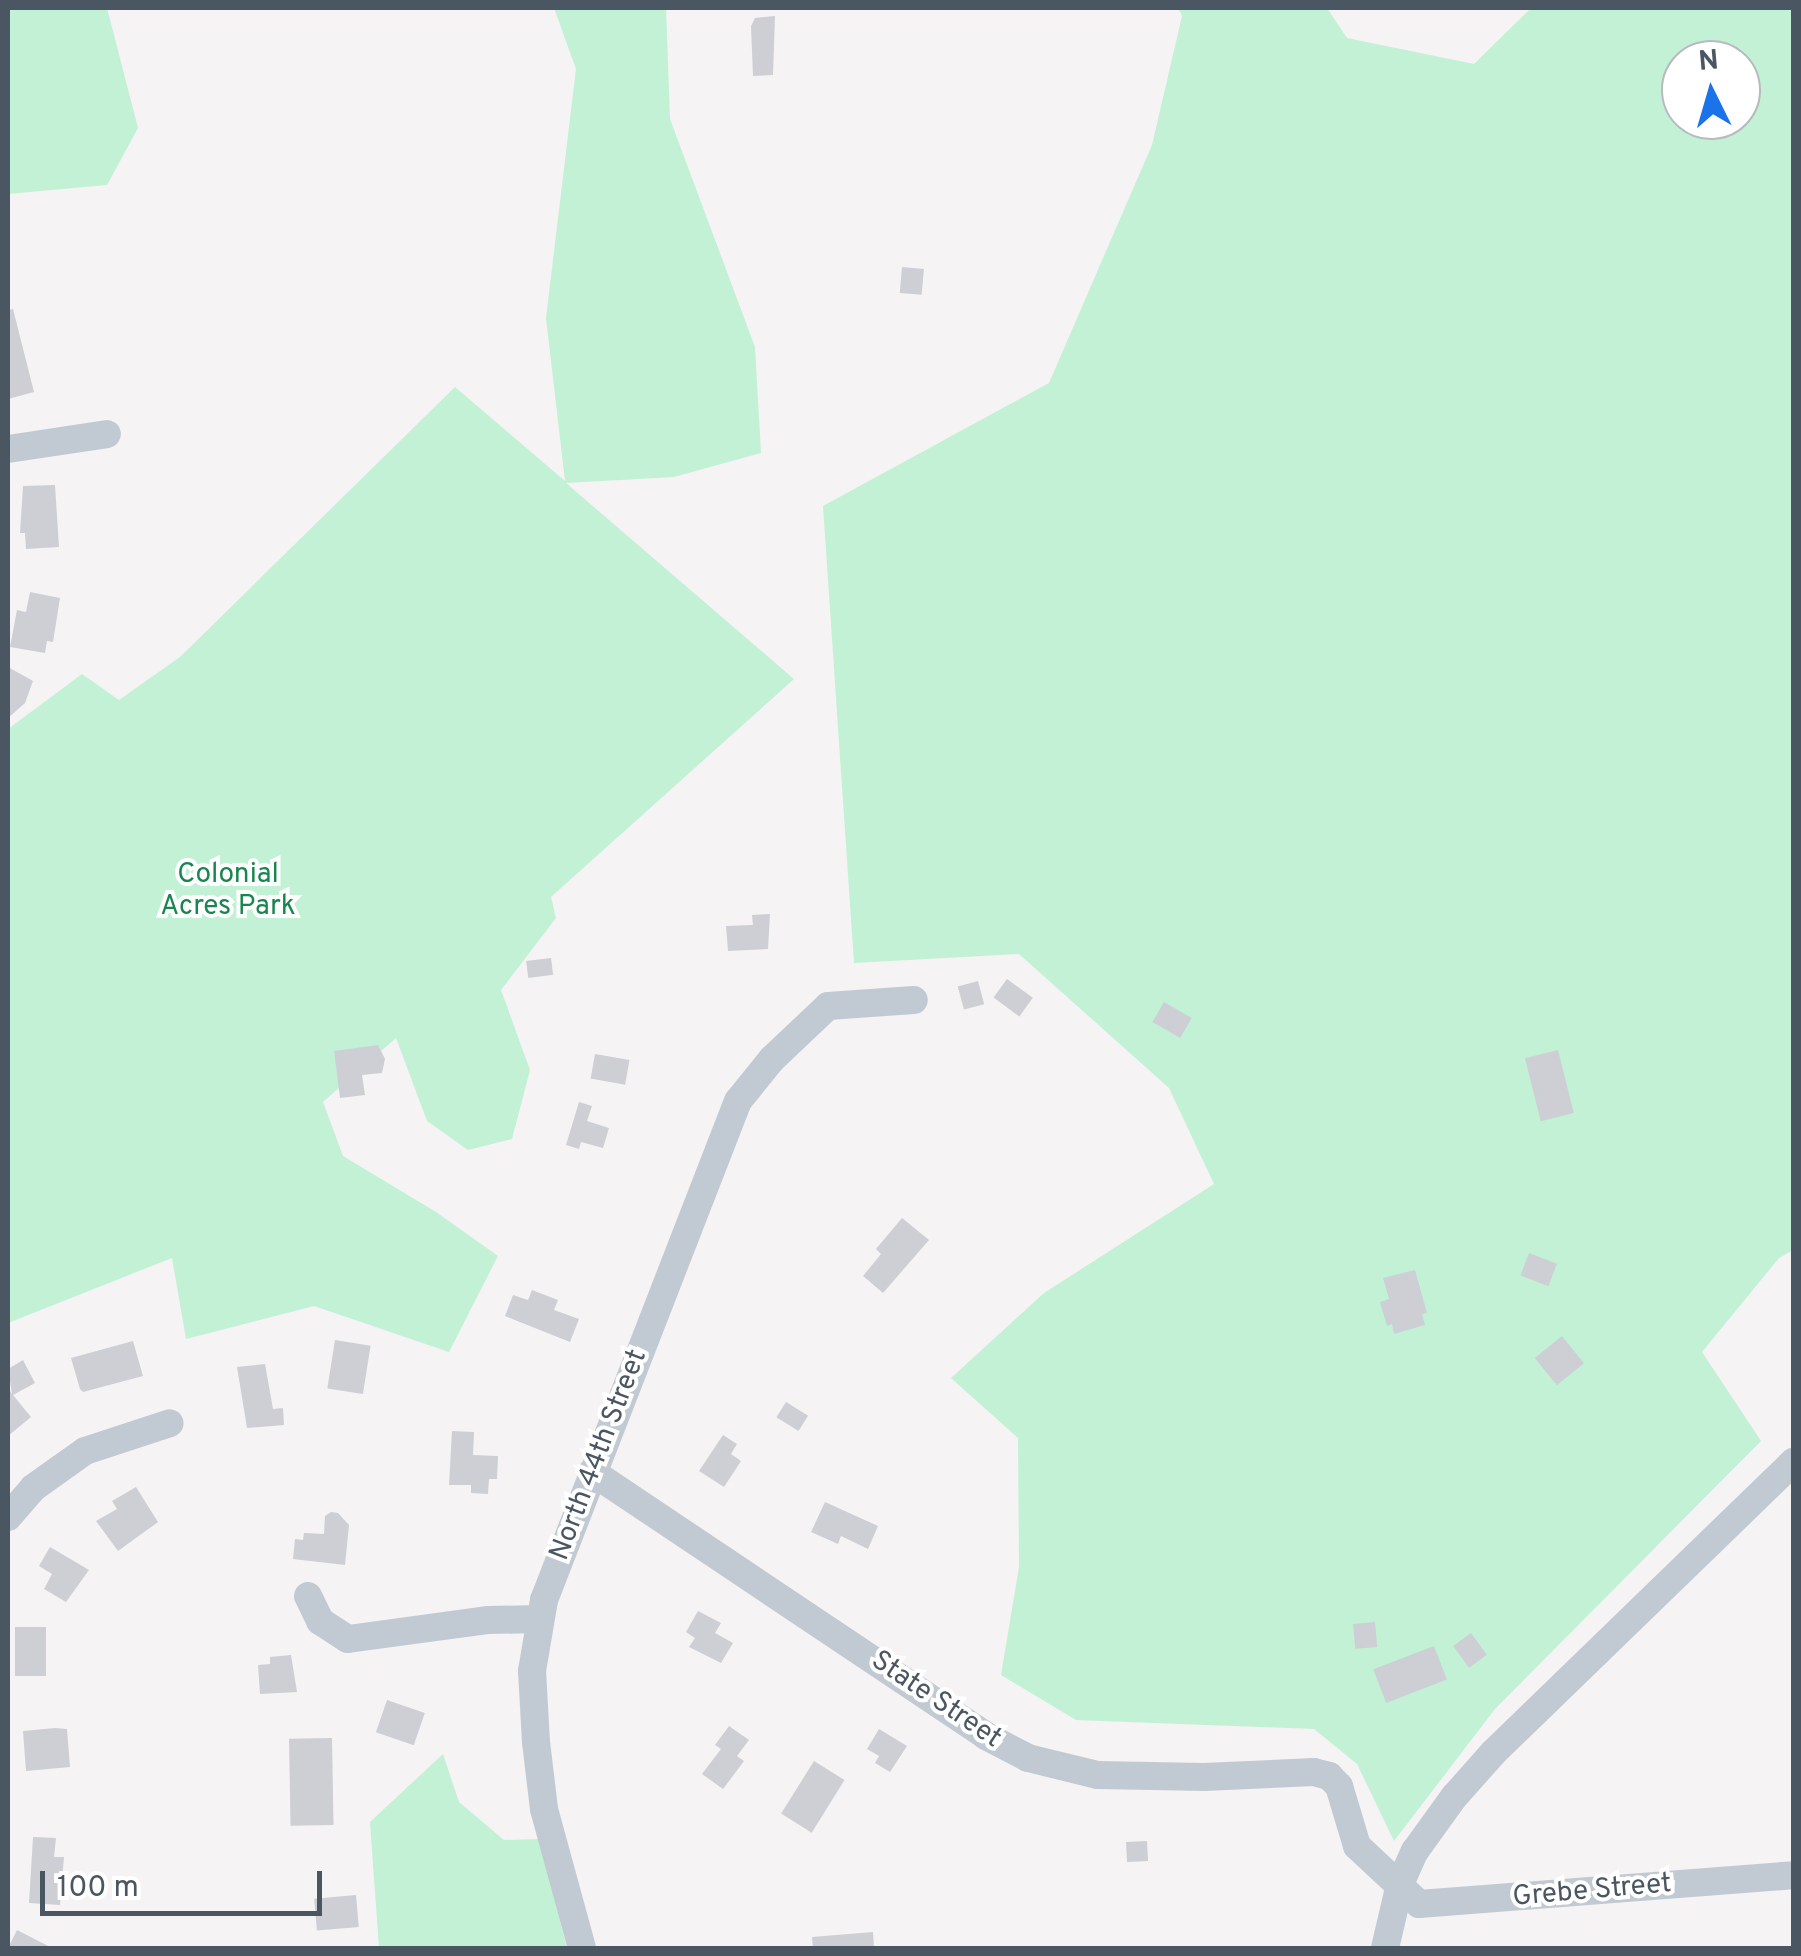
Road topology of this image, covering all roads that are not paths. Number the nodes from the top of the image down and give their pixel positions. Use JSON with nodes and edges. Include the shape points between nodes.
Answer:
{"nodes":[{"id":1,"x":107,"y":434,"type":"dead end"},
{"id":2,"x":8,"y":449,"type":"edge"},
{"id":3,"x":914,"y":1000,"type":"dead end"},
{"id":4,"x":170,"y":1423,"type":"dead end"},
{"id":5,"x":1794,"y":1461,"type":"edge"},
{"id":6,"x":592,"y":1472,"type":"junction"},
{"id":7,"x":8,"y":1517,"type":"edge"},
{"id":8,"x":308,"y":1596,"type":"dead end"},
{"id":9,"x":540,"y":1619,"type":"junction"},
{"id":10,"x":1794,"y":1875,"type":"edge"},
{"id":11,"x":1400,"y":1884,"type":"junction"},
{"id":12,"x":582,"y":1948,"type":"edge"},
{"id":13,"x":1386,"y":1948,"type":"edge"}],
"edges":[{"from":1,"to":2,"type":"street"},
{"from":3,"to":6,"type":"street","name":"North 44th Street","via":[[828,1006],[738,1101]]},
{"from":4,"to":7,"type":"street","via":[[84,1451],[33,1488]]},
{"from":5,"to":11,"type":"street","via":[[1493,1754],[1425,1838]]},
{"from":6,"to":9,"type":"street","name":"North 44th Street"},
{"from":6,"to":11,"type":"street","name":"State Street","via":[[1028,1758],[1098,1775],[1328,1776],[1339,1786],[1357,1846]]},
{"from":8,"to":9,"type":"street","via":[[320,1621],[348,1638]]},
{"from":9,"to":12,"type":"street","name":"North 44th Street","via":[[532,1671],[544,1809]]},
{"from":10,"to":11,"type":"street","name":"Grebe Street","via":[[1419,1904]]},
{"from":11,"to":13,"type":"street"}]}
